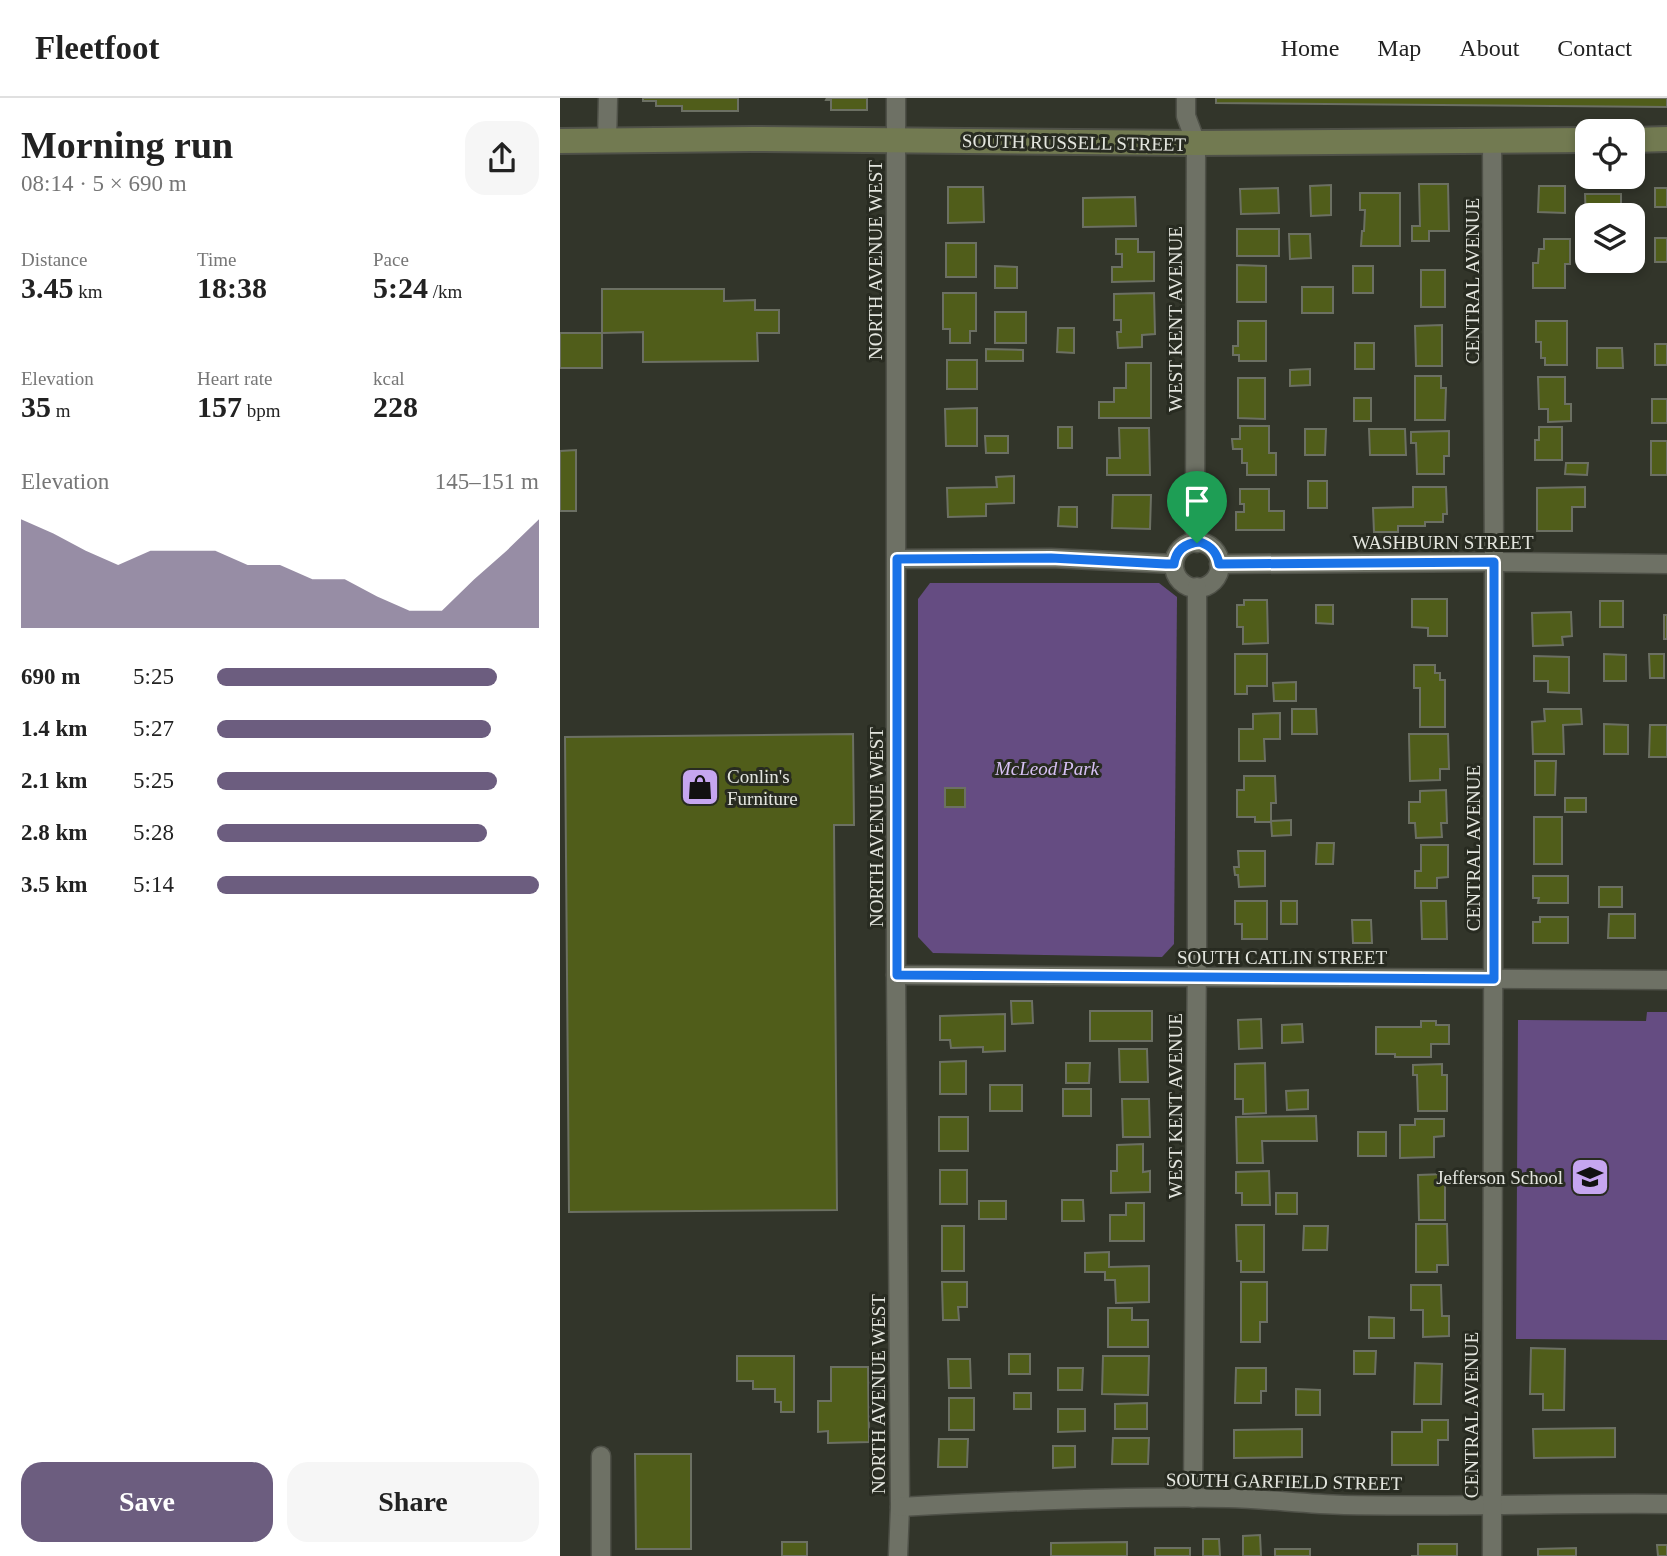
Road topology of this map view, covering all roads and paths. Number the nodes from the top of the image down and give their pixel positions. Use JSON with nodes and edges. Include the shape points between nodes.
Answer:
{"nodes":[{"id":1,"x":608,"y":98,"type":"edge"},
{"id":2,"x":896,"y":98,"type":"edge"},
{"id":3,"x":1186,"y":98,"type":"edge"},
{"id":4,"x":1645,"y":139,"type":"edge"},
{"id":5,"x":1667,"y":139,"type":"edge"},
{"id":6,"x":895,"y":140,"type":"junction"},
{"id":7,"x":1575,"y":140,"type":"edge"},
{"id":8,"x":560,"y":141,"type":"edge"},
{"id":9,"x":607,"y":141,"type":"junction"},
{"id":10,"x":1492,"y":141,"type":"junction"},
{"id":11,"x":1196,"y":143,"type":"junction"},
{"id":12,"x":1197,"y":543,"type":"junction"},
{"id":13,"x":897,"y":559,"type":"junction"},
{"id":14,"x":1494,"y":562,"type":"junction"},
{"id":15,"x":1174,"y":564,"type":"junction"},
{"id":16,"x":1219,"y":564,"type":"junction"},
{"id":17,"x":1667,"y":564,"type":"edge"},
{"id":18,"x":1197,"y":587,"type":"junction"},
{"id":19,"x":897,"y":975,"type":"junction"},
{"id":20,"x":1196,"y":977,"type":"junction"},
{"id":21,"x":1494,"y":979,"type":"junction"},
{"id":22,"x":1667,"y":980,"type":"edge"},
{"id":23,"x":601,"y":1456,"type":"dead end"},
{"id":24,"x":1194,"y":1498,"type":"junction"},
{"id":25,"x":1667,"y":1504,"type":"edge"},
{"id":26,"x":1491,"y":1506,"type":"junction"},
{"id":27,"x":900,"y":1507,"type":"junction"},
{"id":28,"x":601,"y":1556,"type":"edge"},
{"id":29,"x":898,"y":1556,"type":"edge"},
{"id":30,"x":1492,"y":1556,"type":"edge"}],
"edges":[{"from":1,"to":9,"type":"street"},
{"from":2,"to":6,"type":"street","name":"NORTH AVENUE WEST"},
{"from":3,"to":11,"type":"street","name":"WEST KENT AVENUE","via":[[1186,116]]},
{"from":4,"to":5,"type":"main road"},
{"from":6,"to":9,"type":"main road","name":"SOUTH RUSSELL STREET"},
{"from":6,"to":11,"type":"main road","name":"SOUTH RUSSELL STREET"},
{"from":6,"to":13,"type":"street","name":"NORTH AVENUE WEST"},
{"from":7,"to":10,"type":"main road","name":"SOUTH RUSSELL STREET"},
{"from":8,"to":9,"type":"main road","name":"SOUTH RUSSELL STREET"},
{"from":10,"to":11,"type":"main road","name":"SOUTH RUSSELL STREET"},
{"from":10,"to":14,"type":"street","name":"CENTRAL AVENUE"},
{"from":11,"to":12,"type":"street","name":"WEST KENT AVENUE"},
{"from":12,"to":15,"type":"street","via":[[1185,545]]},
{"from":12,"to":16,"type":"street","via":[[1214,550]]},
{"from":13,"to":15,"type":"street","via":[[1051,558]]},
{"from":13,"to":19,"type":"street","name":"NORTH AVENUE WEST"},
{"from":14,"to":16,"type":"street","name":"WASHBURN STREET"},
{"from":14,"to":17,"type":"street","name":"WASHBURN STREET"},
{"from":14,"to":21,"type":"street","name":"CENTRAL AVENUE"},
{"from":15,"to":18,"type":"street","via":[[1179,580]]},
{"from":16,"to":18,"type":"street","via":[[1214,579]]},
{"from":18,"to":20,"type":"street","name":"WEST KENT AVENUE"},
{"from":19,"to":20,"type":"street","name":"SOUTH CATLIN STREET"},
{"from":19,"to":27,"type":"street","name":"NORTH AVENUE WEST"},
{"from":20,"to":21,"type":"street","name":"SOUTH CATLIN STREET"},
{"from":20,"to":24,"type":"street","name":"WEST KENT AVENUE"},
{"from":21,"to":22,"type":"street","name":"SOUTH CATLIN STREET"},
{"from":21,"to":26,"type":"street","name":"CENTRAL AVENUE"},
{"from":23,"to":28,"type":"street"},
{"from":24,"to":26,"type":"street","name":"SOUTH GARFIELD STREET"},
{"from":24,"to":27,"type":"street","name":"SOUTH GARFIELD STREET"},
{"from":25,"to":26,"type":"street","name":"SOUTH GARFIELD STREET"},
{"from":26,"to":30,"type":"street","name":"CENTRAL AVENUE"},
{"from":27,"to":29,"type":"street","name":"NORTH AVENUE WEST"}]}
